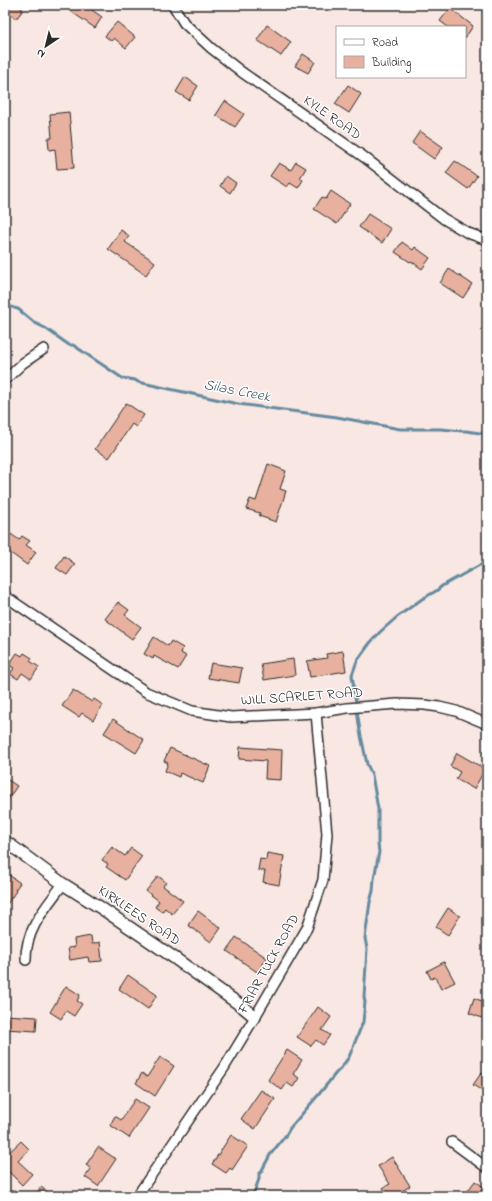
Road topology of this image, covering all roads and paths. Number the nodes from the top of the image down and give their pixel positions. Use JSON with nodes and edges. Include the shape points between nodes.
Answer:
{"nodes":[{"id":1,"x":173,"y":5,"type":"edge"},
{"id":2,"x":487,"y":240,"type":"edge"},
{"id":3,"x":44,"y":348,"type":"dead end"},
{"id":4,"x":5,"y":380,"type":"edge"},
{"id":5,"x":5,"y":596,"type":"edge"},
{"id":6,"x":316,"y":713,"type":"junction"},
{"id":7,"x":487,"y":724,"type":"edge"},
{"id":8,"x":5,"y":841,"type":"edge"},
{"id":9,"x":63,"y":884,"type":"junction"},
{"id":10,"x":26,"y":960,"type":"dead end"},
{"id":11,"x":256,"y":1017,"type":"junction"},
{"id":12,"x":452,"y":1142,"type":"dead end"},
{"id":13,"x":487,"y":1168,"type":"edge"},
{"id":14,"x":137,"y":1196,"type":"edge"}],
"edges":[{"from":1,"to":2,"type":"street","name":"KYLE ROAD","via":[[184,23],[243,73],[364,157],[444,219],[468,233]]},
{"from":3,"to":4,"type":"street"},
{"from":5,"to":6,"type":"street","name":"WILL SCARLET ROAD","via":[[146,692],[192,712],[230,717]]},
{"from":6,"to":7,"type":"street","name":"WILL SCARLET ROAD","via":[[356,707],[425,705],[456,711]]},
{"from":6,"to":11,"type":"street","name":"FRIAR TUCK ROAD","via":[[327,834],[323,880],[307,928]]},
{"from":8,"to":9,"type":"street","name":"KIRKLEES ROAD"},
{"from":9,"to":10,"type":"street","via":[[31,929],[25,951]]},
{"from":9,"to":11,"type":"street","name":"KIRKLEES ROAD"},
{"from":11,"to":14,"type":"street","name":"FRIAR TUCK ROAD"},
{"from":12,"to":13,"type":"street"}]}
